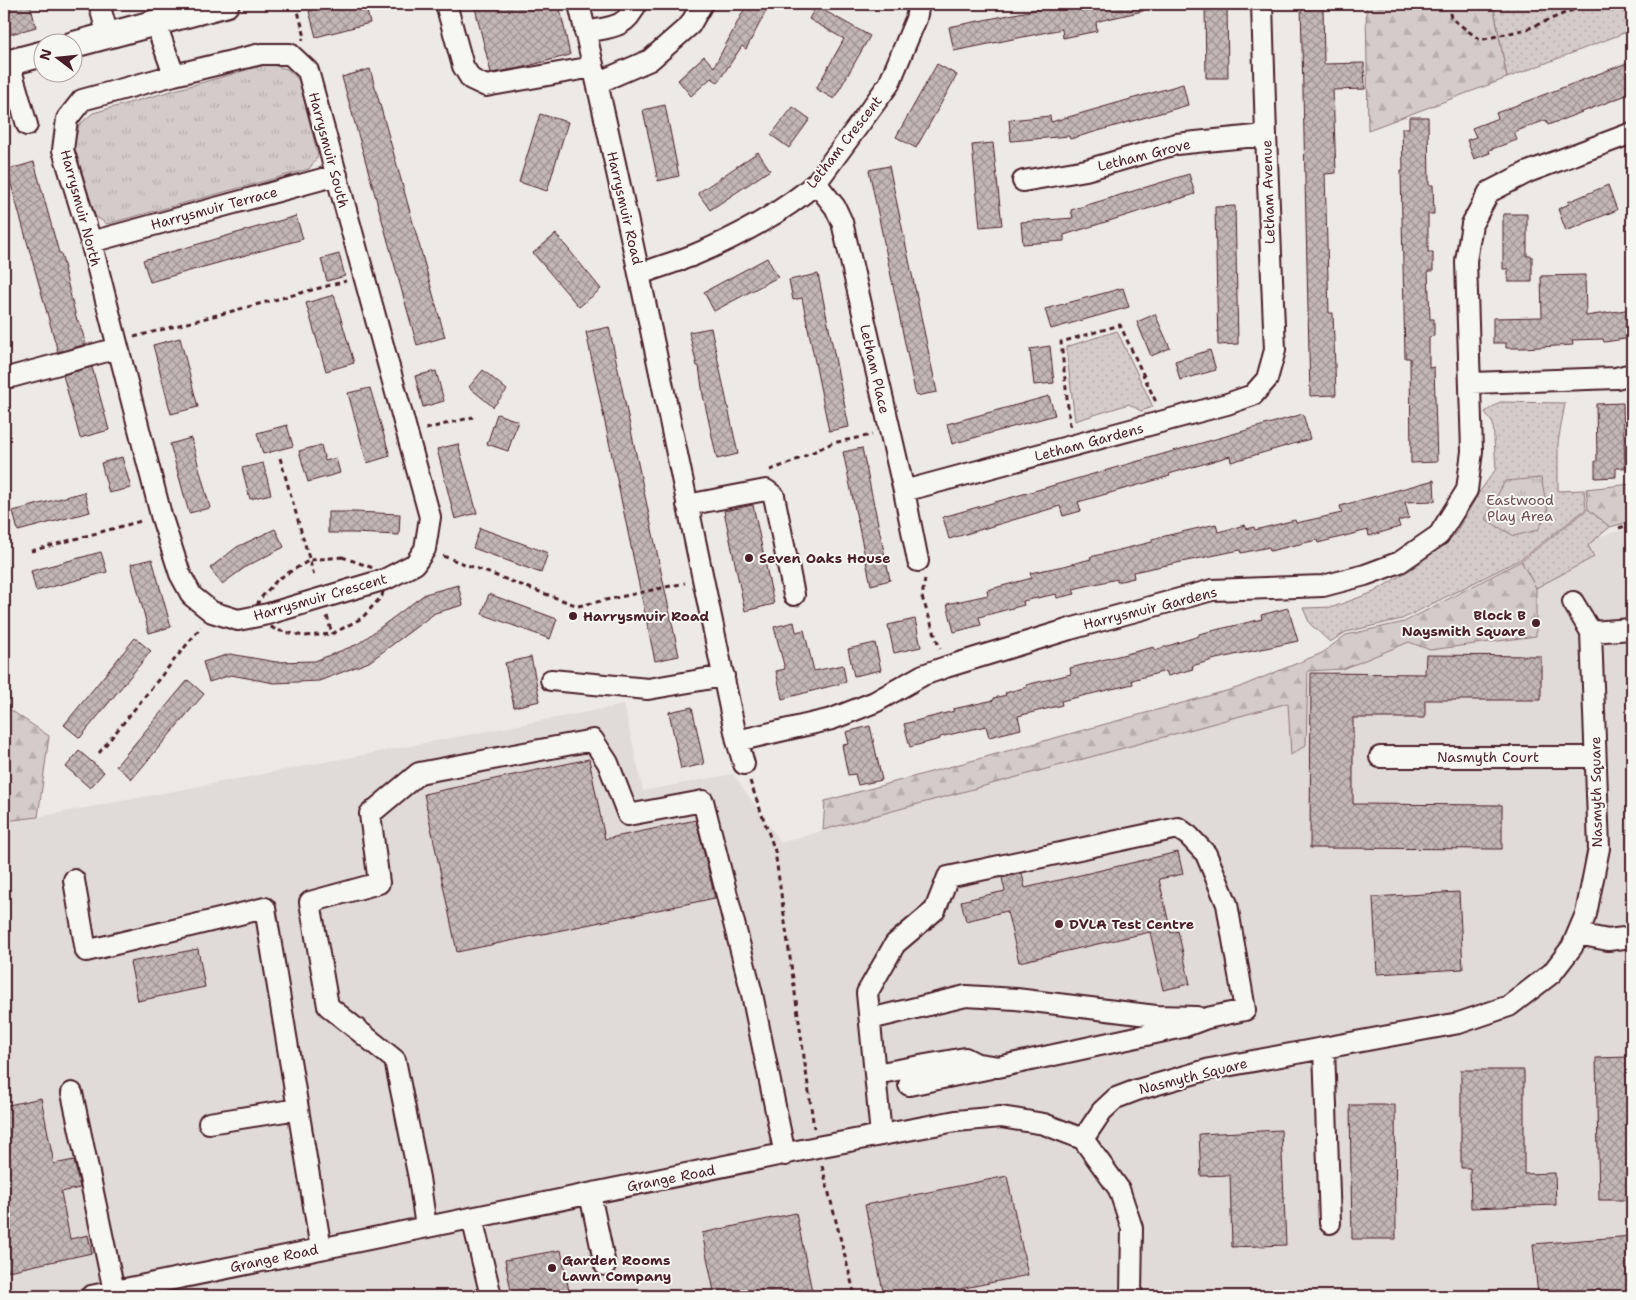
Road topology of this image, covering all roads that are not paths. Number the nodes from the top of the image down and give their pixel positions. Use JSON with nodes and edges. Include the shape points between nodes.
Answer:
{"nodes":[{"id":1,"x":99,"y":4,"type":"edge"},
{"id":2,"x":226,"y":4,"type":"edge"},
{"id":3,"x":446,"y":4,"type":"edge"},
{"id":4,"x":579,"y":4,"type":"edge"},
{"id":5,"x":636,"y":4,"type":"edge"},
{"id":6,"x":702,"y":4,"type":"edge"},
{"id":7,"x":919,"y":4,"type":"edge"},
{"id":8,"x":1262,"y":4,"type":"edge"},
{"id":9,"x":156,"y":24,"type":"junction"},
{"id":10,"x":585,"y":32,"type":"junction"},
{"id":11,"x":108,"y":36,"type":"junction"},
{"id":12,"x":82,"y":42,"type":"edge"},
{"id":13,"x":32,"y":57,"type":"edge"},
{"id":14,"x":6,"y":64,"type":"edge"},
{"id":15,"x":174,"y":75,"type":"junction"},
{"id":16,"x":595,"y":75,"type":"junction"},
{"id":17,"x":27,"y":125,"type":"dead end"},
{"id":18,"x":1632,"y":134,"type":"edge"},
{"id":19,"x":1266,"y":135,"type":"junction"},
{"id":20,"x":336,"y":175,"type":"junction"},
{"id":21,"x":1023,"y":181,"type":"dead end"},
{"id":22,"x":816,"y":183,"type":"junction"},
{"id":23,"x":91,"y":242,"type":"junction"},
{"id":24,"x":640,"y":274,"type":"junction"},
{"id":25,"x":117,"y":345,"type":"junction"},
{"id":26,"x":1632,"y":374,"type":"edge"},
{"id":27,"x":11,"y":377,"type":"dead end"},
{"id":28,"x":1267,"y":379,"type":"joint"},
{"id":29,"x":1470,"y":383,"type":"junction"},
{"id":30,"x":141,"y":436,"type":"joint"},
{"id":31,"x":904,"y":491,"type":"junction"},
{"id":32,"x":687,"y":505,"type":"junction"},
{"id":33,"x":425,"y":549,"type":"joint"},
{"id":34,"x":918,"y":561,"type":"road end"},
{"id":35,"x":794,"y":595,"type":"dead end"},
{"id":36,"x":1572,"y":602,"type":"dead end"},
{"id":37,"x":1632,"y":629,"type":"edge"},
{"id":38,"x":1591,"y":632,"type":"junction"},
{"id":39,"x":724,"y":676,"type":"junction"},
{"id":40,"x":551,"y":680,"type":"dead end"},
{"id":41,"x":737,"y":741,"type":"junction"},
{"id":42,"x":1596,"y":756,"type":"junction"},
{"id":43,"x":1380,"y":757,"type":"dead end"},
{"id":44,"x":744,"y":764,"type":"road end"},
{"id":45,"x":74,"y":880,"type":"dead end"},
{"id":46,"x":1578,"y":934,"type":"junction"},
{"id":47,"x":1632,"y":937,"type":"edge"},
{"id":48,"x":1207,"y":1018,"type":"junction"},
{"id":49,"x":870,"y":1019,"type":"junction"},
{"id":50,"x":1324,"y":1048,"type":"junction"},
{"id":51,"x":998,"y":1067,"type":"junction"},
{"id":52,"x":875,"y":1074,"type":"junction"},
{"id":53,"x":909,"y":1084,"type":"dead end"},
{"id":54,"x":72,"y":1092,"type":"dead end"},
{"id":55,"x":298,"y":1109,"type":"junction"},
{"id":56,"x":209,"y":1124,"type":"dead end"},
{"id":57,"x":881,"y":1135,"type":"junction"},
{"id":58,"x":1083,"y":1139,"type":"junction"},
{"id":59,"x":785,"y":1155,"type":"junction"},
{"id":60,"x":590,"y":1194,"type":"junction"},
{"id":61,"x":472,"y":1218,"type":"junction"},
{"id":62,"x":1330,"y":1223,"type":"dead end"},
{"id":63,"x":426,"y":1227,"type":"junction"},
{"id":64,"x":321,"y":1249,"type":"junction"},
{"id":65,"x":605,"y":1265,"type":"dead end"},
{"id":66,"x":170,"y":1288,"type":"edge"},
{"id":67,"x":114,"y":1291,"type":"junction"},
{"id":68,"x":91,"y":1296,"type":"edge"},
{"id":69,"x":491,"y":1296,"type":"edge"},
{"id":70,"x":1131,"y":1296,"type":"edge"}],
"edges":[{"from":1,"to":11,"type":"street"},
{"from":2,"to":9,"type":"main road"},
{"from":3,"to":16,"type":"street","via":[[464,66],[471,79],[486,86]]},
{"from":4,"to":10,"type":"street","name":"Harrysmuir Road"},
{"from":5,"to":10,"type":"street","via":[[632,15],[619,26]]},
{"from":6,"to":16,"type":"street","via":[[690,25],[650,60]]},
{"from":7,"to":22,"type":"street","name":"Letham Crescent","via":[[889,84]]},
{"from":8,"to":19,"type":"street","name":"Letham Avenue"},
{"from":9,"to":11,"type":"main road"},
{"from":9,"to":15,"type":"street"},
{"from":10,"to":16,"type":"street","name":"Harrysmuir Road"},
{"from":11,"to":12,"type":"main road"},
{"from":13,"to":14,"type":"main road"},
{"from":14,"to":17,"type":"street"},
{"from":15,"to":20,"type":"street","name":"Harrysmuir South","via":[[261,54],[290,54],[308,71]]},
{"from":15,"to":23,"type":"street","name":"Harrysmuir North","via":[[82,100],[67,119],[63,150]]},
{"from":16,"to":24,"type":"street","name":"Harrysmuir Road"},
{"from":18,"to":29,"type":"street","name":"Harrysmuir Gardens","via":[[1528,172],[1489,192],[1472,224],[1466,261]]},
{"from":19,"to":21,"type":"street","name":"Letham Grove","via":[[1176,144],[1086,170]]},
{"from":19,"to":28,"type":"street","name":"Letham Avenue","via":[[1275,350]]},
{"from":20,"to":23,"type":"street","name":"Harrysmuir Terrace"},
{"from":20,"to":33,"type":"street","name":"Harrysmuir South","via":[[430,517]]},
{"from":22,"to":24,"type":"street","name":"Letham Crescent","via":[[752,227],[694,255]]},
{"from":22,"to":31,"type":"street","name":"Letham Place","via":[[842,222]]},
{"from":23,"to":25,"type":"street","name":"Harrysmuir North"},
{"from":24,"to":32,"type":"street","name":"Harrysmuir Road"},
{"from":25,"to":27,"type":"street"},
{"from":25,"to":30,"type":"street","name":"Harrysmuir North"},
{"from":26,"to":29,"type":"street","via":[[1616,378]]},
{"from":28,"to":31,"type":"street","name":"Letham Gardens","via":[[1254,395]]},
{"from":29,"to":41,"type":"street","name":"Harrysmuir Gardens","via":[[1472,451],[1467,490],[1439,535],[1400,562],[1323,586],[1212,590],[1070,629],[922,675],[875,702],[832,719]]},
{"from":30,"to":33,"type":"street","name":"Harrysmuir Crescent","via":[[180,574],[192,596],[212,612],[238,620],[386,580],[415,564]]},
{"from":31,"to":34,"type":"street","name":"Letham Place"},
{"from":32,"to":35,"type":"street","via":[[766,490],[774,496]]},
{"from":32,"to":39,"type":"street","name":"Harrysmuir Road"},
{"from":36,"to":38,"type":"street"},
{"from":37,"to":38,"type":"street"},
{"from":38,"to":42,"type":"street","name":"Nasmyth Square"},
{"from":39,"to":40,"type":"street","via":[[648,689]]},
{"from":39,"to":41,"type":"street","name":"Harrysmuir Road"},
{"from":41,"to":44,"type":"street","name":"Harrysmuir Road"},
{"from":42,"to":43,"type":"street","name":"Nasmyth Court"},
{"from":42,"to":46,"type":"street","name":"Nasmyth Square","via":[[1599,848],[1586,914]]},
{"from":45,"to":55,"type":"street","via":[[86,950],[265,908]]},
{"from":46,"to":47,"type":"street","via":[[1608,940]]},
{"from":46,"to":50,"type":"street","name":"Nasmyth Square","via":[[1552,973],[1509,1006],[1459,1022]]},
{"from":48,"to":49,"type":"street","via":[[1156,1016],[966,996]]},
{"from":48,"to":49,"type":"street","via":[[1245,1010],[1227,904],[1206,854],[1178,828],[948,877],[935,910],[895,944],[872,985],[868,993]]},
{"from":48,"to":51,"type":"street","via":[[1183,1028]]},
{"from":49,"to":52,"type":"street"},
{"from":50,"to":58,"type":"street","name":"Nasmyth Square","via":[[1210,1069],[1136,1090],[1116,1098],[1102,1111]]},
{"from":50,"to":62,"type":"street"},
{"from":51,"to":52,"type":"street","via":[[977,1064],[965,1058]]},
{"from":51,"to":53,"type":"street"},
{"from":52,"to":57,"type":"street"},
{"from":54,"to":67,"type":"street"},
{"from":55,"to":56,"type":"street"},
{"from":55,"to":64,"type":"street"},
{"from":57,"to":58,"type":"street","name":"Grange Road","via":[[956,1121],[1001,1117],[1044,1124]]},
{"from":57,"to":59,"type":"street","name":"Grange Road"},
{"from":58,"to":70,"type":"street","via":[[1119,1189],[1132,1228]]},
{"from":59,"to":60,"type":"street","name":"Grange Road"},
{"from":59,"to":63,"type":"street","via":[[752,994],[703,801],[628,815],[608,763],[593,740],[418,773],[370,814],[379,883],[310,902],[328,1006],[395,1060]]},
{"from":60,"to":61,"type":"street","name":"Grange Road"},
{"from":60,"to":65,"type":"street"},
{"from":61,"to":63,"type":"street","name":"Grange Road"},
{"from":61,"to":69,"type":"street"},
{"from":63,"to":64,"type":"street","name":"Grange Road"},
{"from":64,"to":66,"type":"street","name":"Grange Road"},
{"from":66,"to":67,"type":"street","name":"Grange Road"},
{"from":67,"to":68,"type":"street","name":"Grange Road"}]}
